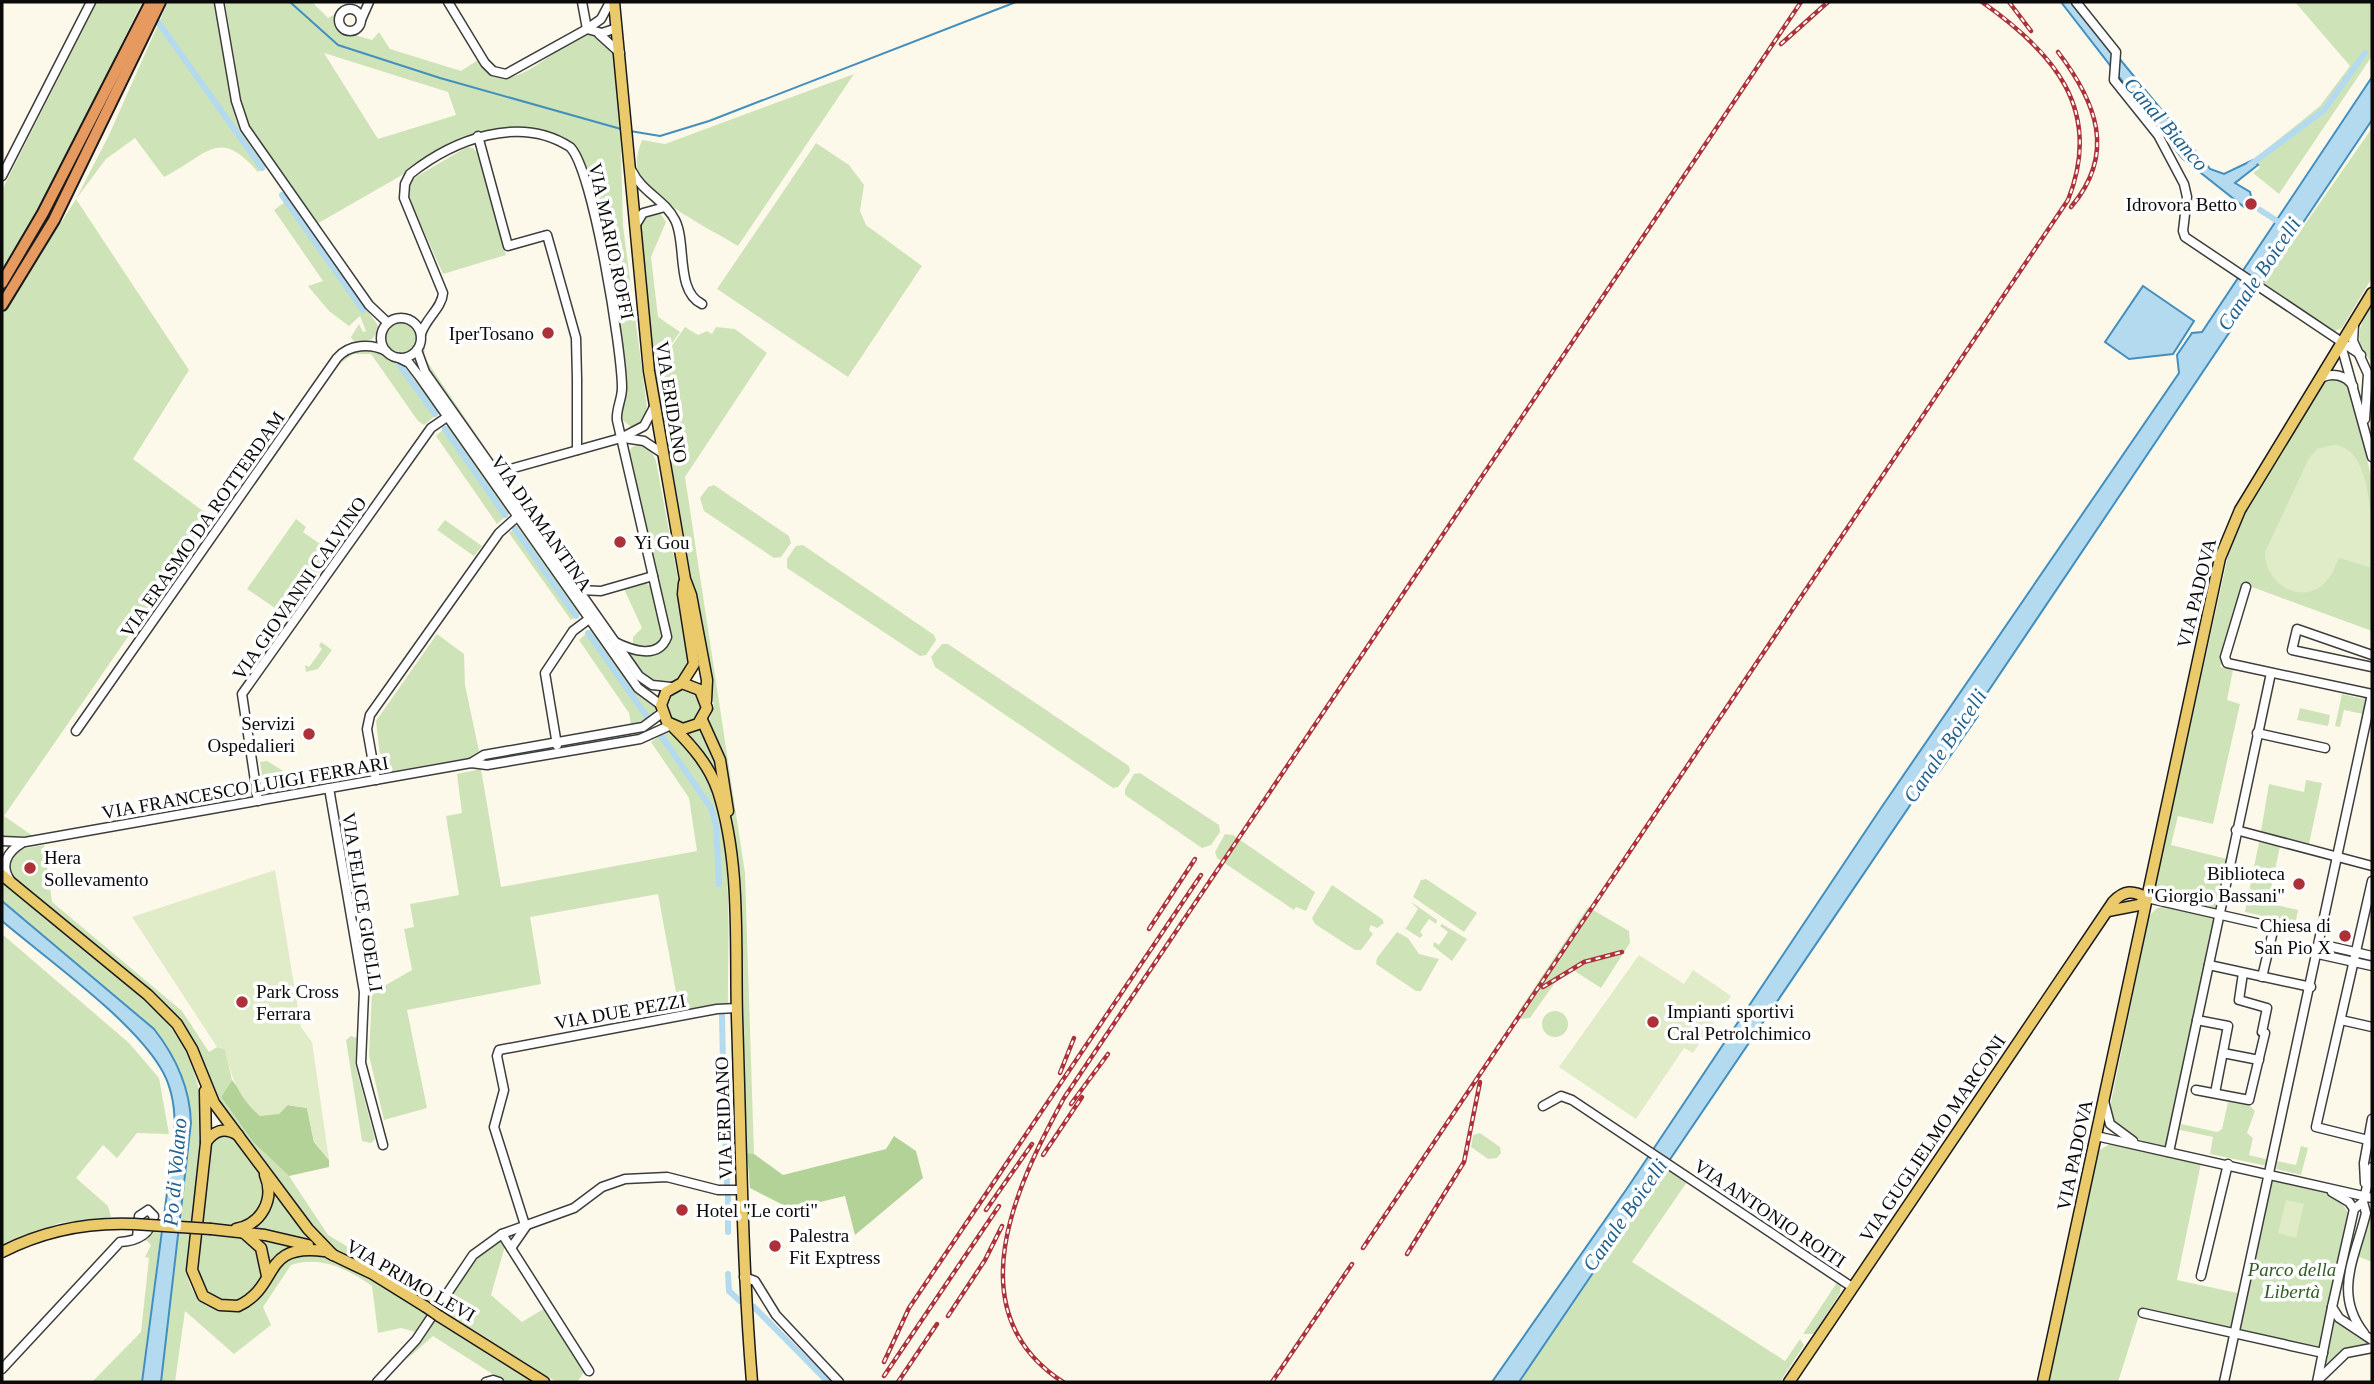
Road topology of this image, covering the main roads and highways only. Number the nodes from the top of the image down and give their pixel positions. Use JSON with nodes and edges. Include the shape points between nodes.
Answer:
{"nodes":[{"id":1,"x":151,"y":2,"type":"edge"},
{"id":2,"x":160,"y":2,"type":"edge"},
{"id":3,"x":612,"y":2,"type":"edge"},
{"id":4,"x":2,"y":283,"type":"edge"},
{"id":5,"x":2372,"y":293,"type":"edge"},
{"id":6,"x":2,"y":305,"type":"edge"},
{"id":7,"x":685,"y":579,"type":"junction"},
{"id":8,"x":682,"y":683,"type":"junction"},
{"id":9,"x":706,"y":701,"type":"junction"},
{"id":10,"x":702,"y":720,"type":"junction"},
{"id":11,"x":672,"y":726,"type":"junction"},
{"id":12,"x":2156,"y":853,"type":"junction"},
{"id":13,"x":730,"y":854,"type":"junction"},
{"id":14,"x":6,"y":878,"type":"edge"},
{"id":15,"x":2122,"y":893,"type":"junction"},
{"id":16,"x":2147,"y":898,"type":"junction"},
{"id":17,"x":2122,"y":907,"type":"junction"},
{"id":18,"x":2105,"y":913,"type":"junction"},
{"id":19,"x":2139,"y":935,"type":"junction"},
{"id":20,"x":201,"y":1074,"type":"junction"},
{"id":21,"x":220,"y":1111,"type":"junction"},
{"id":22,"x":238,"y":1135,"type":"junction"},
{"id":23,"x":206,"y":1143,"type":"junction"},
{"id":24,"x":258,"y":1162,"type":"junction"},
{"id":25,"x":225,"y":1230,"type":"junction"},
{"id":26,"x":244,"y":1232,"type":"junction"},
{"id":27,"x":2,"y":1252,"type":"edge"},
{"id":28,"x":329,"y":1253,"type":"junction"},
{"id":29,"x":267,"y":1278,"type":"junction"},
{"id":30,"x":544,"y":1382,"type":"edge"},
{"id":31,"x":752,"y":1382,"type":"edge"},
{"id":32,"x":1789,"y":1382,"type":"edge"},
{"id":33,"x":2043,"y":1382,"type":"edge"}],
"edges":[{"from":1,"to":4,"type":"highway"},
{"from":2,"to":6,"type":"highway","via":[[54,220]]},
{"from":3,"to":7,"type":"main road","name":"VIA ERIDANO","via":[[654,407]]},
{"from":5,"to":12,"type":"main road","name":"VIA PADOVA","via":[[2225,542]]},
{"from":7,"to":8,"type":"main road","name":"VIA ERIDANO","via":[[683,594],[694,664]]},
{"from":7,"to":9,"type":"main road","name":"VIA ERIDANO","via":[[707,680]]},
{"from":8,"to":9,"type":"main road","via":[[700,690]]},
{"from":8,"to":11,"type":"main road","name":"VIA ERIDANO","via":[[671,687],[661,709]]},
{"from":9,"to":10,"type":"main road","name":"VIA ERIDANO"},
{"from":10,"to":11,"type":"main road","via":[[689,729]]},
{"from":10,"to":13,"type":"main road","name":"VIA ERIDANO","via":[[721,766]]},
{"from":11,"to":13,"type":"main road","name":"VIA ERIDANO","via":[[702,759],[713,780]]},
{"from":12,"to":15,"type":"main road","name":"VIA PADOVA","via":[[2142,883]]},
{"from":12,"to":16,"type":"main road","name":"VIA PADOVA"},
{"from":13,"to":31,"type":"main road","name":"VIA ERIDANO","via":[[737,1190]]},
{"from":14,"to":20,"type":"main road","via":[[163,1008],[185,1036]]},
{"from":15,"to":16,"type":"main road"},
{"from":15,"to":18,"type":"main road","name":"VIA GUGLIELMO MARCONI"},
{"from":16,"to":17,"type":"main road","via":[[2139,905]]},
{"from":16,"to":19,"type":"main road","name":"VIA PADOVA"},
{"from":17,"to":18,"type":"main road"},
{"from":17,"to":19,"type":"main road","via":[[2134,916]]},
{"from":18,"to":32,"type":"main road","name":"VIA GUGLIELMO MARCONI"},
{"from":19,"to":33,"type":"main road","name":"VIA PADOVA"},
{"from":20,"to":21,"type":"main road"},
{"from":20,"to":23,"type":"main road"},
{"from":21,"to":22,"type":"main road"},
{"from":21,"to":23,"type":"main road"},
{"from":22,"to":23,"type":"main road","via":[[219,1131]]},
{"from":22,"to":24,"type":"main road"},
{"from":23,"to":29,"type":"main road","via":[[192,1260],[194,1280],[204,1296],[228,1306],[248,1301]]},
{"from":24,"to":25,"type":"main road","via":[[269,1188],[264,1210],[250,1225]]},
{"from":24,"to":28,"type":"main road"},
{"from":25,"to":26,"type":"main road","name":"VIA PRIMO LEVI"},
{"from":25,"to":27,"type":"main road","name":"VIA PRIMO LEVI","bridge":true,"via":[[134,1224],[68,1228]]},
{"from":26,"to":28,"type":"main road","name":"VIA PRIMO LEVI"},
{"from":26,"to":29,"type":"main road","via":[[265,1255]]},
{"from":28,"to":29,"type":"main road","via":[[305,1249],[288,1253]]},
{"from":28,"to":30,"type":"main road","name":"VIA PRIMO LEVI","bridge":true,"via":[[373,1274]]}]}
